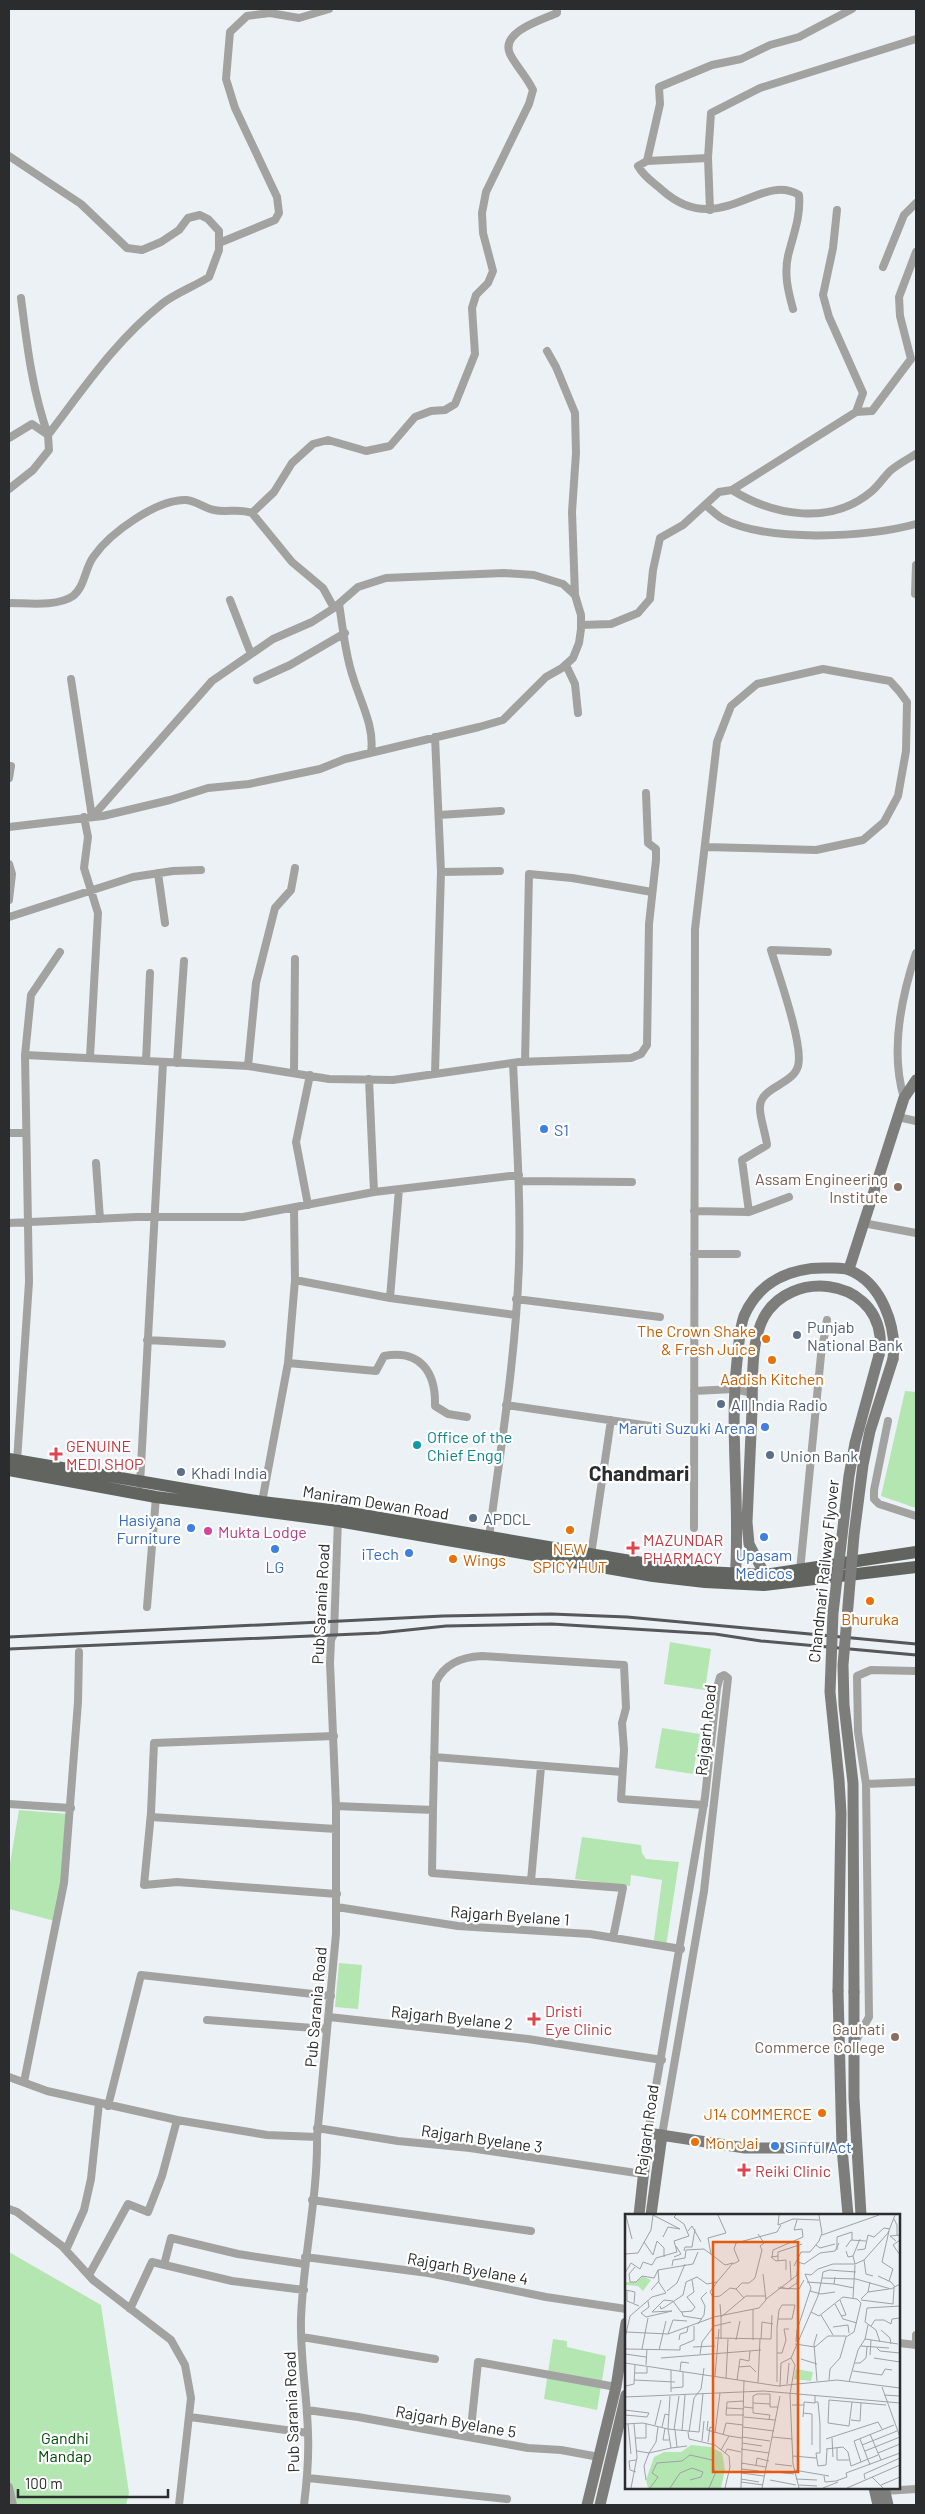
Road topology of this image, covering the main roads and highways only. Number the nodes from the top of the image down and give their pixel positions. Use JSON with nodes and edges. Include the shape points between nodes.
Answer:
{"nodes":[{"id":1,"x":916,"y":1080,"type":"edge"},
{"id":2,"x":849,"y":1269,"type":"junction"},
{"id":3,"x":12,"y":1463,"type":"edge"},
{"id":4,"x":139,"y":1488,"type":"junction"},
{"id":5,"x":338,"y":1516,"type":"junction"},
{"id":6,"x":916,"y":1552,"type":"edge"},
{"id":7,"x":916,"y":1567,"type":"edge"},
{"id":8,"x":735,"y":1578,"type":"junction"},
{"id":9,"x":765,"y":1580,"type":"junction"},
{"id":10,"x":840,"y":2076,"type":"junction"},
{"id":11,"x":854,"y":2076,"type":"junction"},
{"id":12,"x":662,"y":2135,"type":"junction"},
{"id":13,"x":842,"y":2148,"type":"junction"},
{"id":14,"x":856,"y":2148,"type":"junction"},
{"id":15,"x":639,"y":2214,"type":"edge"},
{"id":16,"x":651,"y":2214,"type":"edge"},
{"id":17,"x":848,"y":2214,"type":"edge"},
{"id":18,"x":861,"y":2214,"type":"edge"},
{"id":19,"x":625,"y":2329,"type":"edge"},
{"id":20,"x":625,"y":2399,"type":"edge"},
{"id":21,"x":881,"y":2489,"type":"edge"},
{"id":22,"x":595,"y":2505,"type":"edge"},
{"id":23,"x":878,"y":2505,"type":"edge"},
{"id":24,"x":888,"y":2505,"type":"edge"}],
"edges":[{"from":1,"to":2,"type":"main road","via":[[904,1098]]},
{"from":2,"to":8,"type":"main road","via":[[799,1269],[783,1274],[756,1296],[744,1317],[734,1389]]},
{"from":2,"to":11,"type":"main road","name":"Chandmari Railway Flyover","bridge":true,"via":[[862,1278],[883,1303],[895,1345],[863,1465],[843,1665],[853,1783]]},
{"from":3,"to":4,"type":"main road","name":"Maniram Dewan Road"},
{"from":4,"to":5,"type":"main road","name":"Maniram Dewan Road","via":[[262,1502]]},
{"from":4,"to":5,"type":"main road","name":"Maniram Dewan Road","via":[[156,1498]]},
{"from":5,"to":8,"type":"main road","name":"Maniram Dewan Road","via":[[489,1537]]},
{"from":5,"to":8,"type":"main road","name":"Maniram Dewan Road","via":[[653,1576],[706,1582]]},
{"from":6,"to":9,"type":"main road","name":"Maniram Dewan Road"},
{"from":7,"to":9,"type":"main road","name":"Maniram Dewan Road"},
{"from":8,"to":9,"type":"main road","name":"Maniram Dewan Road"},
{"from":9,"to":10,"type":"main road","name":"Chandmari Railway Flyover","bridge":true,"via":[[749,1544],[747,1522],[756,1341],[764,1318],[782,1298],[806,1287],[847,1289],[868,1308],[880,1336],[879,1355],[849,1476],[833,1613],[830,1692],[841,1813]]},
{"from":10,"to":11,"type":"main road"},
{"from":10,"to":13,"type":"main road","name":"Chandmari Railway Flyover"},
{"from":11,"to":14,"type":"main road","name":"Chandmari Railway Flyover"},
{"from":12,"to":13,"type":"main road","via":[[745,2148]]},
{"from":12,"to":15,"type":"main road","name":"Rajgarh Road","via":[[648,2133]]},
{"from":12,"to":16,"type":"main road","name":"Rajgarh Road"},
{"from":13,"to":14,"type":"main road"},
{"from":13,"to":17,"type":"main road","name":"Chandmari Railway Flyover"},
{"from":14,"to":18,"type":"main road","name":"Chandmari Railway Flyover"},
{"from":19,"to":22,"type":"main road","via":[[616,2387],[599,2457]]},
{"from":20,"to":22,"type":"main road"},
{"from":21,"to":23,"type":"main road"},
{"from":21,"to":24,"type":"main road"}]}
